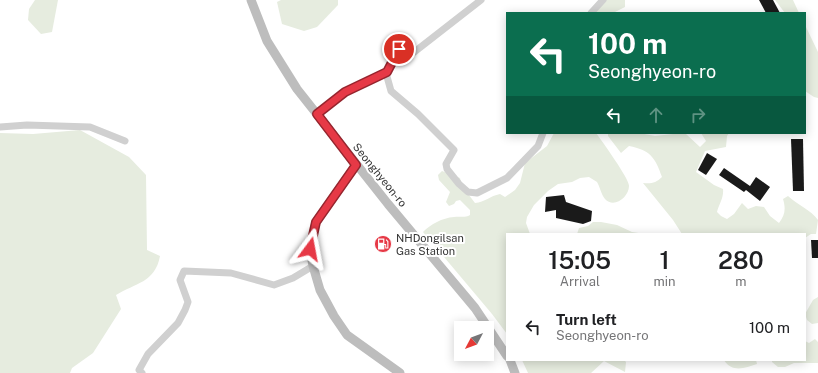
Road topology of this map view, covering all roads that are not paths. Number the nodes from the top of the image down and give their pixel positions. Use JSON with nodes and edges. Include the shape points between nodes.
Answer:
{"nodes":[{"id":1,"x":251,"y":0,"type":"edge"},
{"id":2,"x":481,"y":0,"type":"edge"},
{"id":3,"x":602,"y":0,"type":"edge"},
{"id":4,"x":592,"y":12,"type":"edge"},
{"id":5,"x":386,"y":73,"type":"junction"},
{"id":6,"x":317,"y":114,"type":"junction"},
{"id":7,"x":0,"y":127,"type":"edge"},
{"id":8,"x":543,"y":134,"type":"edge"},
{"id":9,"x":125,"y":141,"type":"dead end"},
{"id":10,"x":356,"y":165,"type":"junction"},
{"id":11,"x":313,"y":266,"type":"junction"},
{"id":12,"x":506,"y":354,"type":"edge"},
{"id":13,"x":510,"y":361,"type":"edge"},
{"id":14,"x":142,"y":373,"type":"edge"},
{"id":15,"x":400,"y":373,"type":"edge"},
{"id":16,"x":515,"y":373,"type":"edge"}],
"edges":[{"from":1,"to":6,"type":"main road","name":"Seonghyeon-ro","via":[[267,41],[297,89]]},
{"from":2,"to":5,"type":"street","via":[[413,53],[406,48],[399,49]]},
{"from":3,"to":4,"type":"street"},
{"from":5,"to":6,"type":"street","via":[[345,92]]},
{"from":5,"to":8,"type":"street","via":[[391,91],[454,150],[446,164],[447,169],[468,192],[477,193],[507,178],[538,146]]},
{"from":6,"to":10,"type":"main road","name":"Seonghyeon-ro"},
{"from":7,"to":9,"type":"street","via":[[90,127]]},
{"from":10,"to":11,"type":"main road","via":[[316,222],[310,249]]},
{"from":10,"to":12,"type":"main road","name":"Seonghyeon-ro","via":[[475,308]]},
{"from":11,"to":14,"type":"street","via":[[293,278],[274,285],[230,272],[184,271],[180,280],[188,302],[185,310],[178,323],[148,354],[139,370]]},
{"from":11,"to":15,"type":"main road","via":[[320,290],[347,335]]},
{"from":13,"to":16,"type":"main road"}]}
